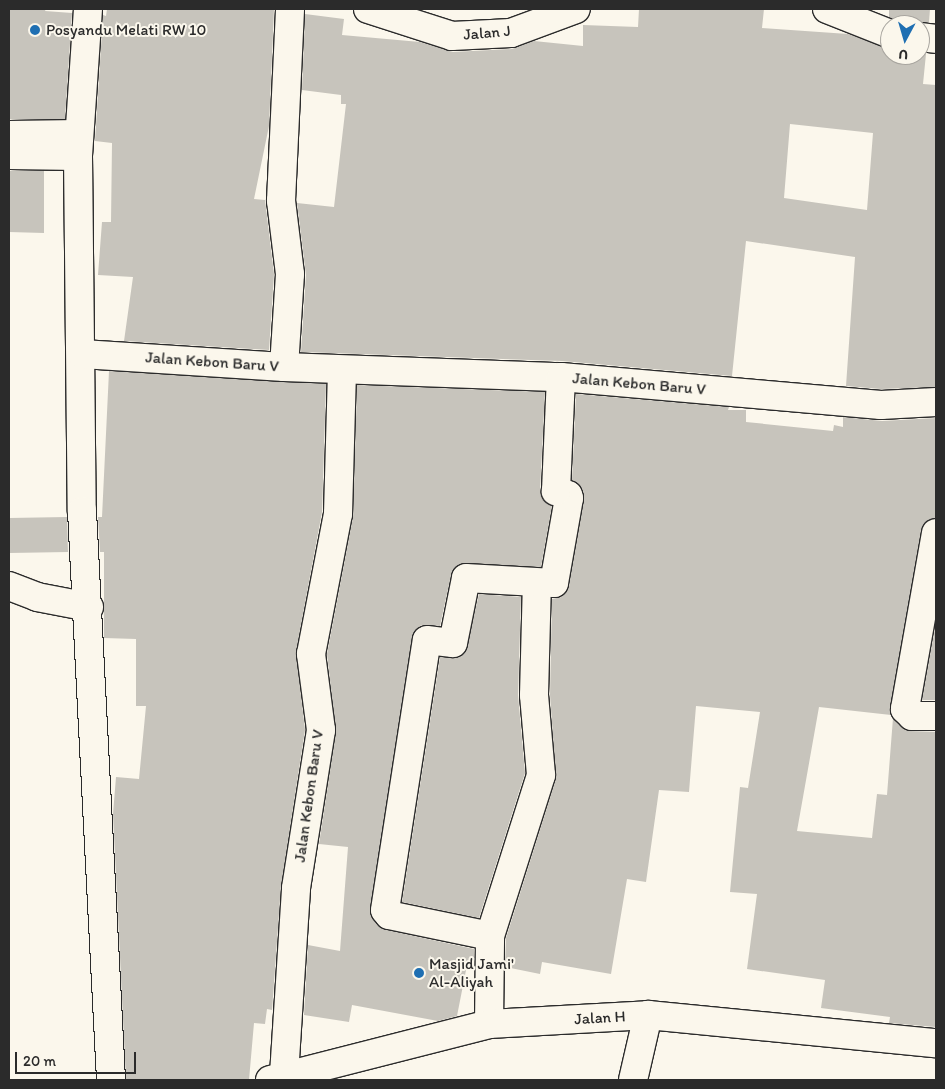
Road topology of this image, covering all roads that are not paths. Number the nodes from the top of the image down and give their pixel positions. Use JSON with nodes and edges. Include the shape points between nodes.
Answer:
{"nodes":[{"id":1,"x":88,"y":9,"type":"edge"},
{"id":2,"x":290,"y":9,"type":"edge"},
{"id":3,"x":368,"y":9,"type":"edge"},
{"id":4,"x":576,"y":9,"type":"edge"},
{"id":5,"x":827,"y":9,"type":"edge"},
{"id":6,"x":880,"y":30,"type":"edge"},
{"id":7,"x":9,"y":135,"type":"edge"},
{"id":8,"x":79,"y":145,"type":"junction"},
{"id":9,"x":9,"y":155,"type":"edge"},
{"id":10,"x":82,"y":354,"type":"junction"},
{"id":11,"x":284,"y":367,"type":"junction"},
{"id":12,"x":342,"y":370,"type":"junction"},
{"id":13,"x":560,"y":377,"type":"junction"},
{"id":14,"x":936,"y":402,"type":"edge"},
{"id":15,"x":936,"y":534,"type":"edge"},
{"id":16,"x":537,"y":584,"type":"junction"},
{"id":17,"x":9,"y":586,"type":"edge"},
{"id":18,"x":89,"y":607,"type":"junction"},
{"id":19,"x":936,"y":716,"type":"edge"},
{"id":20,"x":490,"y":936,"type":"junction"},
{"id":21,"x":648,"y":1016,"type":"junction"},
{"id":22,"x":488,"y":1024,"type":"junction"},
{"id":23,"x":936,"y":1043,"type":"edge"},
{"id":24,"x":277,"y":1077,"type":"edge"},
{"id":25,"x":111,"y":1080,"type":"edge"},
{"id":26,"x":633,"y":1080,"type":"edge"}],
"edges":[{"from":1,"to":8,"type":"street"},
{"from":2,"to":11,"type":"street","via":[[281,201],[290,274]]},
{"from":3,"to":4,"type":"street","name":"Jalan J","via":[[452,36],[511,33]]},
{"from":5,"to":6,"type":"street"},
{"from":7,"to":8,"type":"street"},
{"from":8,"to":9,"type":"street"},
{"from":8,"to":10,"type":"street"},
{"from":10,"to":11,"type":"street","name":"Jalan Kebon Baru V"},
{"from":10,"to":18,"type":"street","via":[[82,511]]},
{"from":11,"to":12,"type":"street","name":"Jalan Kebon Baru V"},
{"from":12,"to":13,"type":"street","name":"Jalan Kebon Baru V"},
{"from":12,"to":24,"type":"street","name":"Jalan Kebon Baru V","via":[[338,514],[311,654],[321,730],[296,888]]},
{"from":13,"to":14,"type":"street","name":"Jalan Kebon Baru V","via":[[882,405]]},
{"from":13,"to":16,"type":"street","via":[[556,492],[569,498],[554,583]]},
{"from":15,"to":19,"type":"street","via":[[905,710],[912,716]]},
{"from":16,"to":20,"type":"street","via":[[534,695],[542,775]]},
{"from":16,"to":20,"type":"street","via":[[466,578],[453,643],[427,640],[385,910],[389,915]]},
{"from":17,"to":18,"type":"street","via":[[37,597]]},
{"from":18,"to":25,"type":"street"},
{"from":20,"to":22,"type":"street"},
{"from":21,"to":22,"type":"street","name":"Jalan H"},
{"from":21,"to":23,"type":"street","name":"Jalan H"},
{"from":21,"to":26,"type":"street"},
{"from":22,"to":24,"type":"street","name":"Jalan H"}]}
